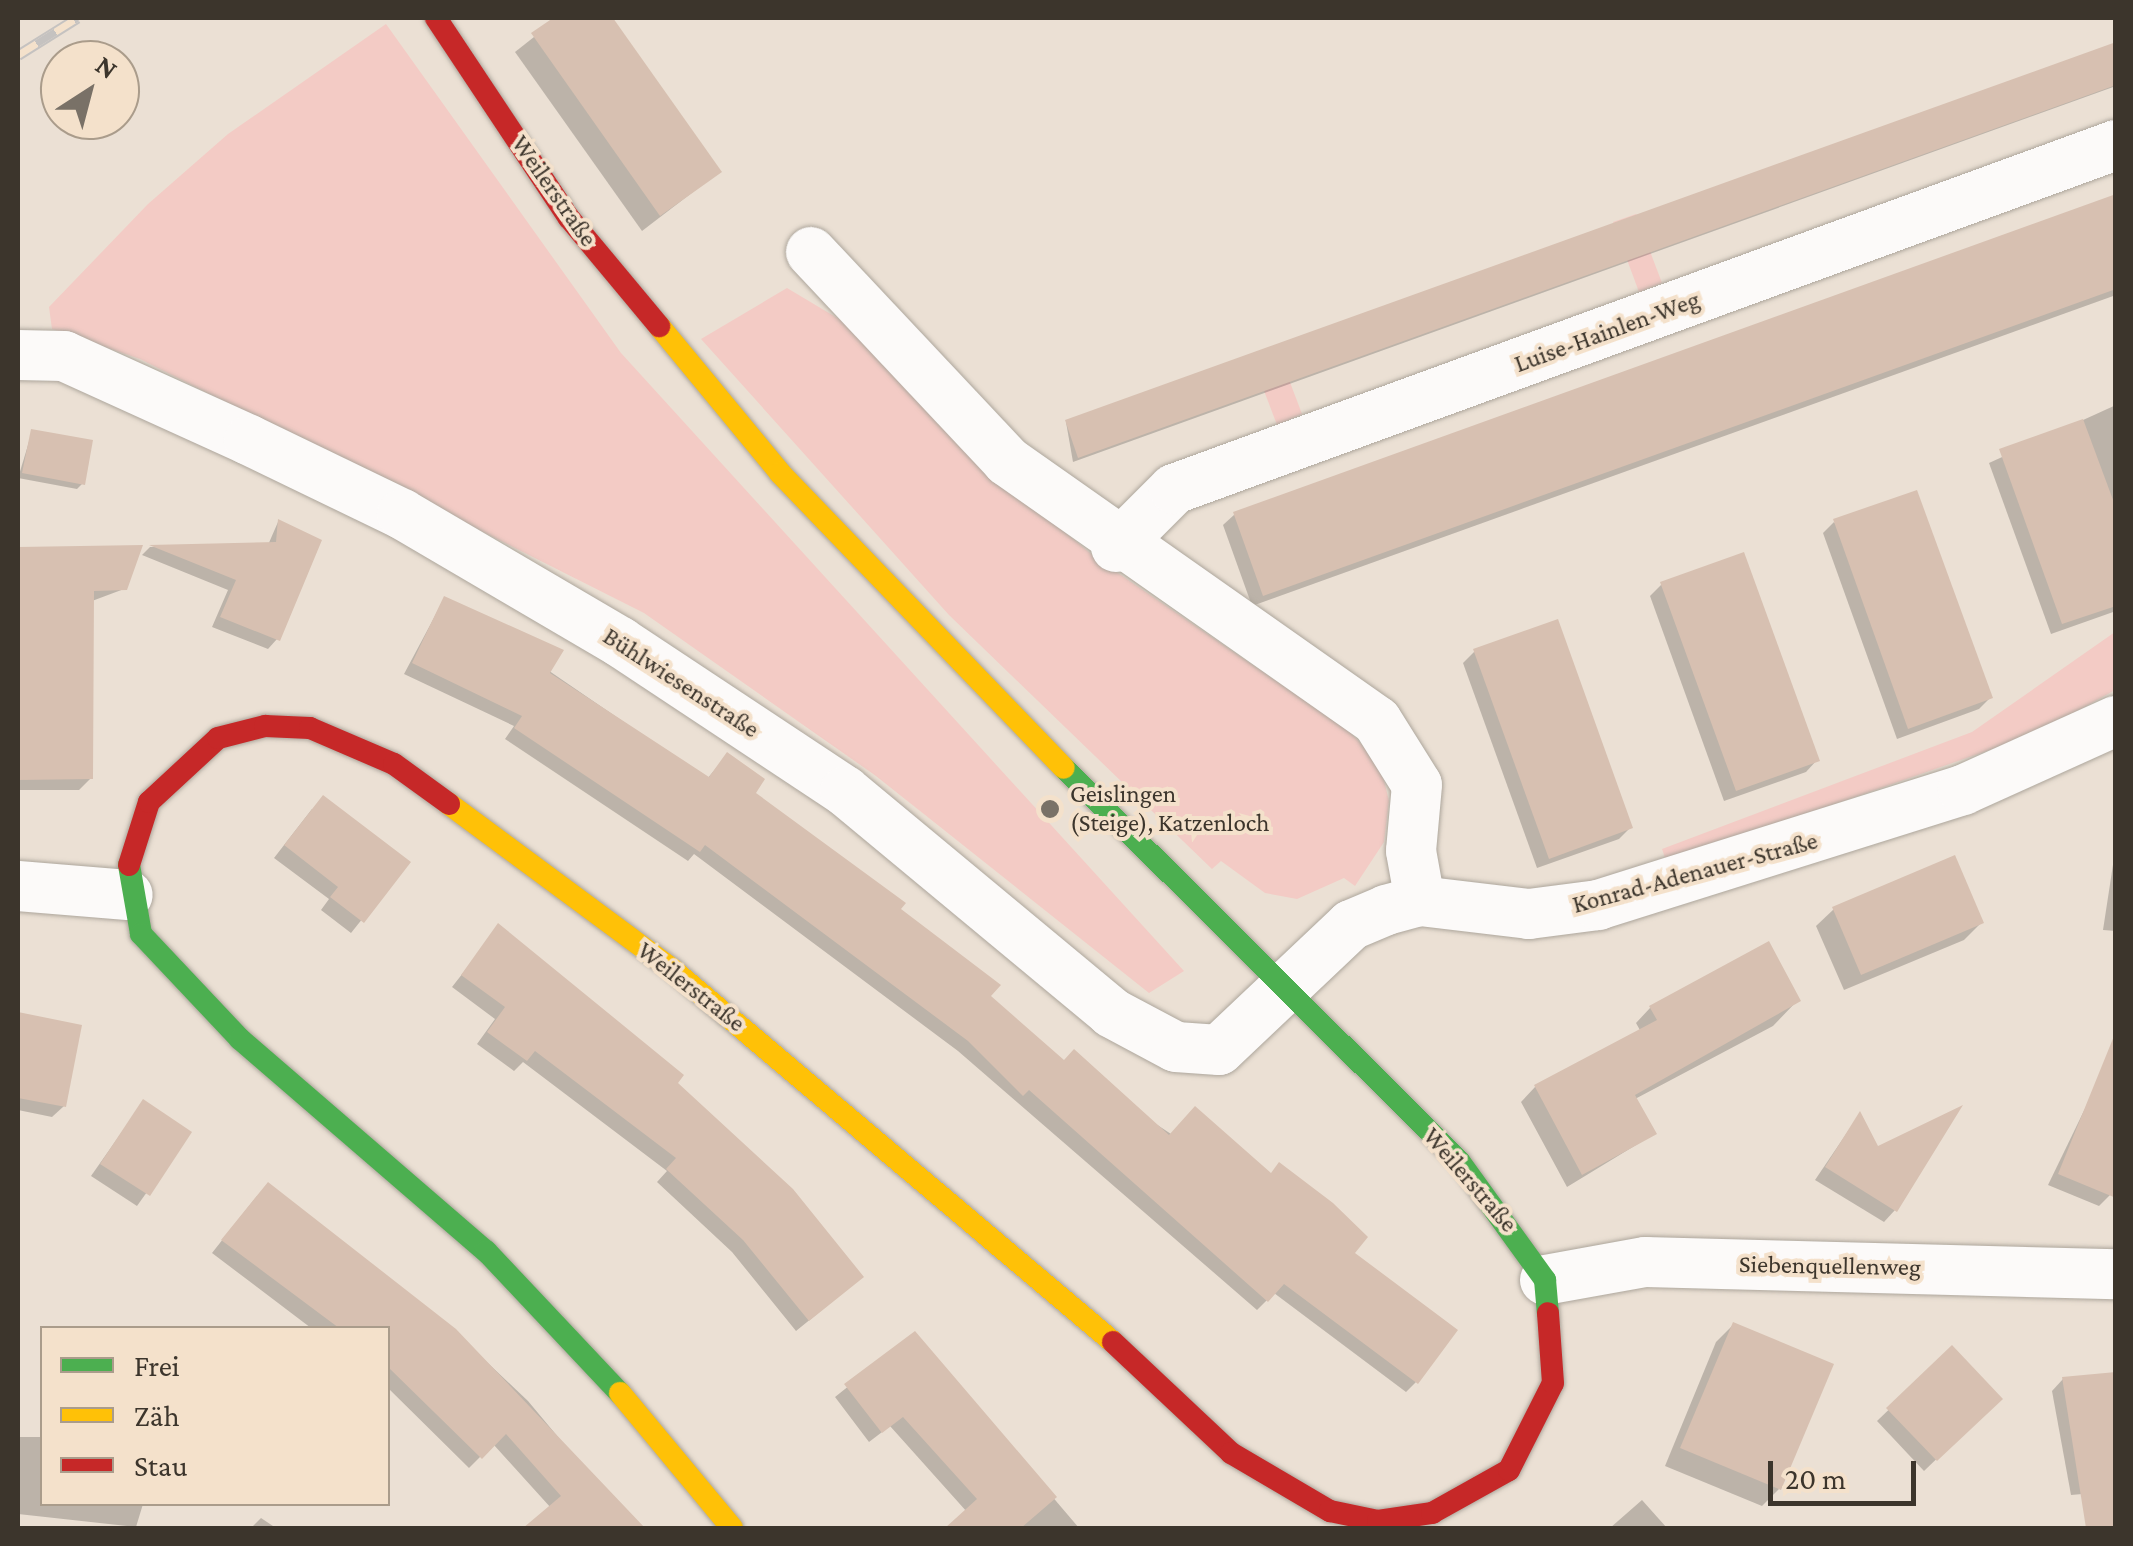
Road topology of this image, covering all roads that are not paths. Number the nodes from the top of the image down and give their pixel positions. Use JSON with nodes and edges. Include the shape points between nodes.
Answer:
{"nodes":[{"id":1,"x":436,"y":18,"type":"edge"},
{"id":2,"x":2116,"y":145,"type":"edge"},
{"id":3,"x":811,"y":252,"type":"dead end"},
{"id":4,"x":18,"y":355,"type":"edge"},
{"id":5,"x":1116,"y":546,"type":"junction"},
{"id":6,"x":2116,"y":721,"type":"edge"},
{"id":7,"x":18,"y":886,"type":"edge"},
{"id":8,"x":128,"y":895,"type":"junction"},
{"id":9,"x":1420,"y":900,"type":"junction"},
{"id":10,"x":1286,"y":992,"type":"junction"},
{"id":11,"x":2116,"y":1274,"type":"edge"},
{"id":12,"x":1545,"y":1280,"type":"junction"},
{"id":13,"x":732,"y":1528,"type":"edge"}],
"edges":[{"from":1,"to":10,"type":"street","name":"Weilerstraße","via":[[570,218],[780,473]]},
{"from":2,"to":5,"type":"street","name":"Luise-Hainlen-Weg","via":[[1174,489]]},
{"from":3,"to":5,"type":"street","via":[[1008,461]]},
{"from":4,"to":10,"type":"street","name":"Bühlwiesenstraße","via":[[64,356],[213,423],[402,514],[620,642],[844,791],[1112,1014],[1176,1046],[1219,1050]]},
{"from":5,"to":9,"type":"street","via":[[1376,722],[1417,785],[1421,816],[1411,852]]},
{"from":6,"to":9,"type":"street","name":"Konrad-Adenauer-Straße","via":[[1963,790],[1598,904],[1529,914]]},
{"from":7,"to":8,"type":"street"},
{"from":8,"to":12,"type":"street","name":"Weilerstraße","via":[[128,850],[149,802],[218,738],[266,726],[348,739],[673,970],[1016,1251],[1231,1453],[1330,1511],[1378,1521],[1432,1513],[1509,1470],[1538,1428],[1553,1383]]},
{"from":8,"to":13,"type":"street","name":"Weilerstraße","via":[[165,967],[486,1252],[590,1356]]},
{"from":9,"to":10,"type":"street","name":"Konrad-Adenauer-Straße","via":[[1351,925]]},
{"from":10,"to":12,"type":"street","name":"Weilerstraße","via":[[1458,1161]]},
{"from":11,"to":12,"type":"street","name":"Siebenquellenweg","via":[[1644,1262]]}]}
